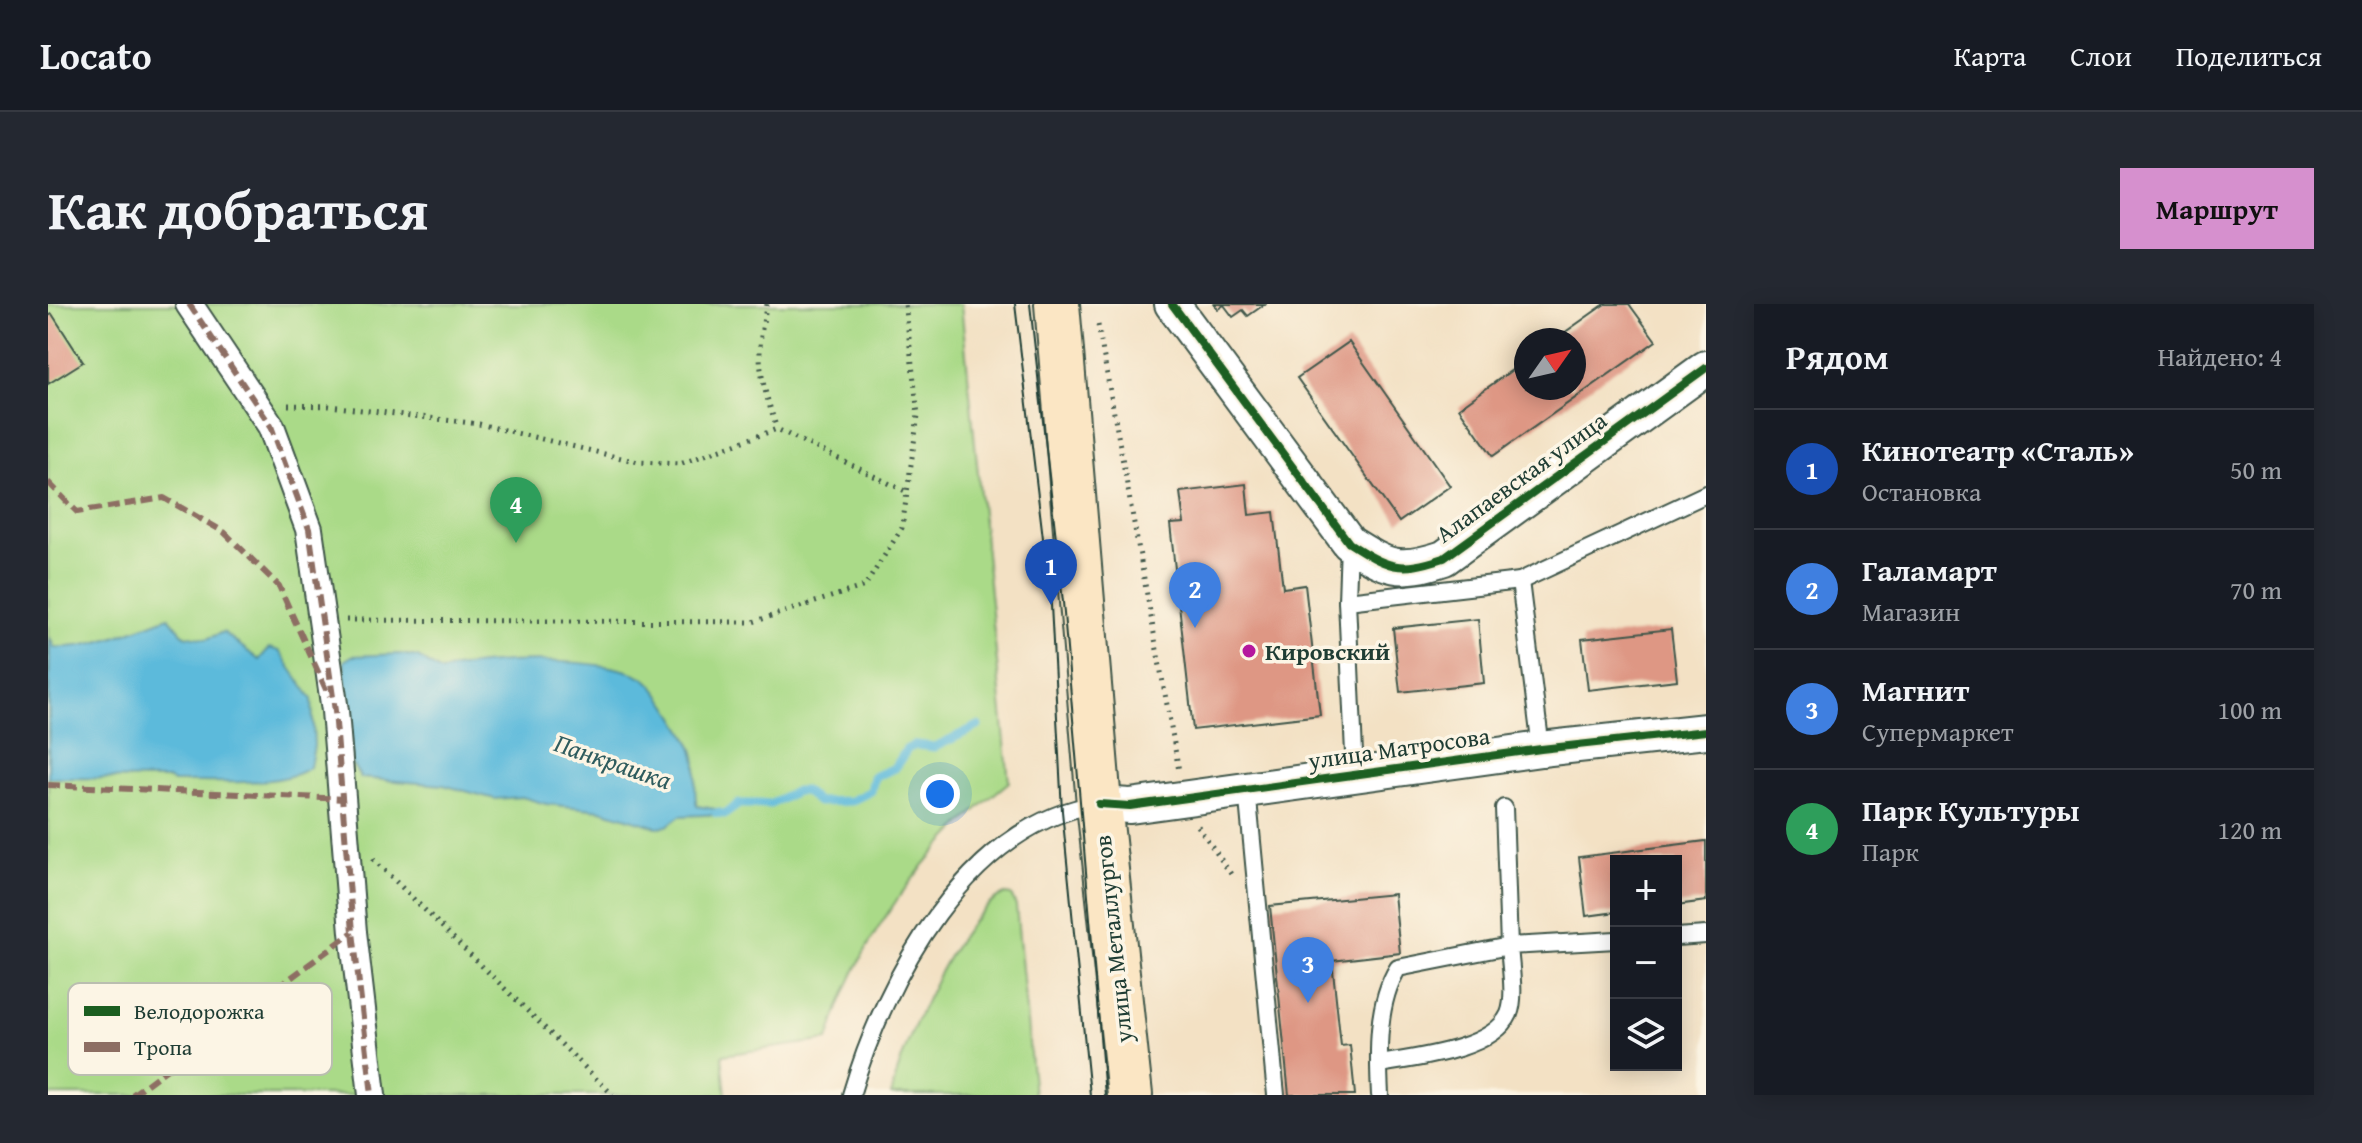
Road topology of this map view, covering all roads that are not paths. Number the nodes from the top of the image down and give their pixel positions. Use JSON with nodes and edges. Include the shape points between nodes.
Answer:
{"nodes":[{"id":1,"x":189,"y":304,"type":"edge"},
{"id":2,"x":1172,"y":304,"type":"edge"},
{"id":3,"x":1068,"y":309,"type":"edge"},
{"id":4,"x":1706,"y":368,"type":"edge"},
{"id":5,"x":1706,"y":494,"type":"edge"},
{"id":6,"x":1349,"y":543,"type":"junction"},
{"id":7,"x":1520,"y":581,"type":"junction"},
{"id":8,"x":1347,"y":601,"type":"junction"},
{"id":9,"x":1706,"y":731,"type":"edge"},
{"id":10,"x":1541,"y":749,"type":"junction"},
{"id":11,"x":1355,"y":775,"type":"junction"},
{"id":12,"x":1247,"y":789,"type":"junction"},
{"id":13,"x":1099,"y":804,"type":"junction"},
{"id":14,"x":1504,"y":808,"type":"dead end"},
{"id":15,"x":1706,"y":935,"type":"edge"},
{"id":16,"x":1682,"y":937,"type":"edge"},
{"id":17,"x":1610,"y":940,"type":"edge"},
{"id":18,"x":1509,"y":946,"type":"junction"},
{"id":19,"x":1379,"y":1064,"type":"junction"},
{"id":20,"x":372,"y":1095,"type":"edge"},
{"id":21,"x":851,"y":1095,"type":"edge"},
{"id":22,"x":1130,"y":1095,"type":"edge"},
{"id":23,"x":1276,"y":1095,"type":"edge"},
{"id":24,"x":1380,"y":1095,"type":"edge"}],
"edges":[{"from":1,"to":20,"type":"street","via":[[271,426],[309,529],[324,620]]},
{"from":2,"to":6,"type":"street","name":"Алапаевская улица"},
{"from":3,"to":13,"type":"main road","name":"улица Металлургов"},
{"from":4,"to":6,"type":"street","name":"Алапаевская улица","via":[[1444,558],[1416,568],[1385,567]]},
{"from":5,"to":7,"type":"lane"},
{"from":6,"to":8,"type":"lane"},
{"from":7,"to":8,"type":"lane"},
{"from":7,"to":10,"type":"lane"},
{"from":8,"to":11,"type":"lane"},
{"from":9,"to":10,"type":"street","name":"улица Матросова"},
{"from":10,"to":11,"type":"street","name":"улица Матросова"},
{"from":11,"to":12,"type":"street","name":"улица Матросова"},
{"from":12,"to":13,"type":"street","name":"улица Матросова","via":[[1130,806]]},
{"from":12,"to":23,"type":"lane"},
{"from":13,"to":21,"type":"lane","via":[[1034,823],[994,851],[958,889],[898,983]]},
{"from":13,"to":22,"type":"main road","name":"улица Металлургов"},
{"from":14,"to":18,"type":"lane"},
{"from":15,"to":16,"type":"lane"},
{"from":17,"to":18,"type":"lane"},
{"from":18,"to":19,"type":"lane","via":[[1510,1012],[1501,1026],[1483,1039]]},
{"from":18,"to":19,"type":"lane","via":[[1398,968],[1387,986]]},
{"from":19,"to":24,"type":"lane"}]}
